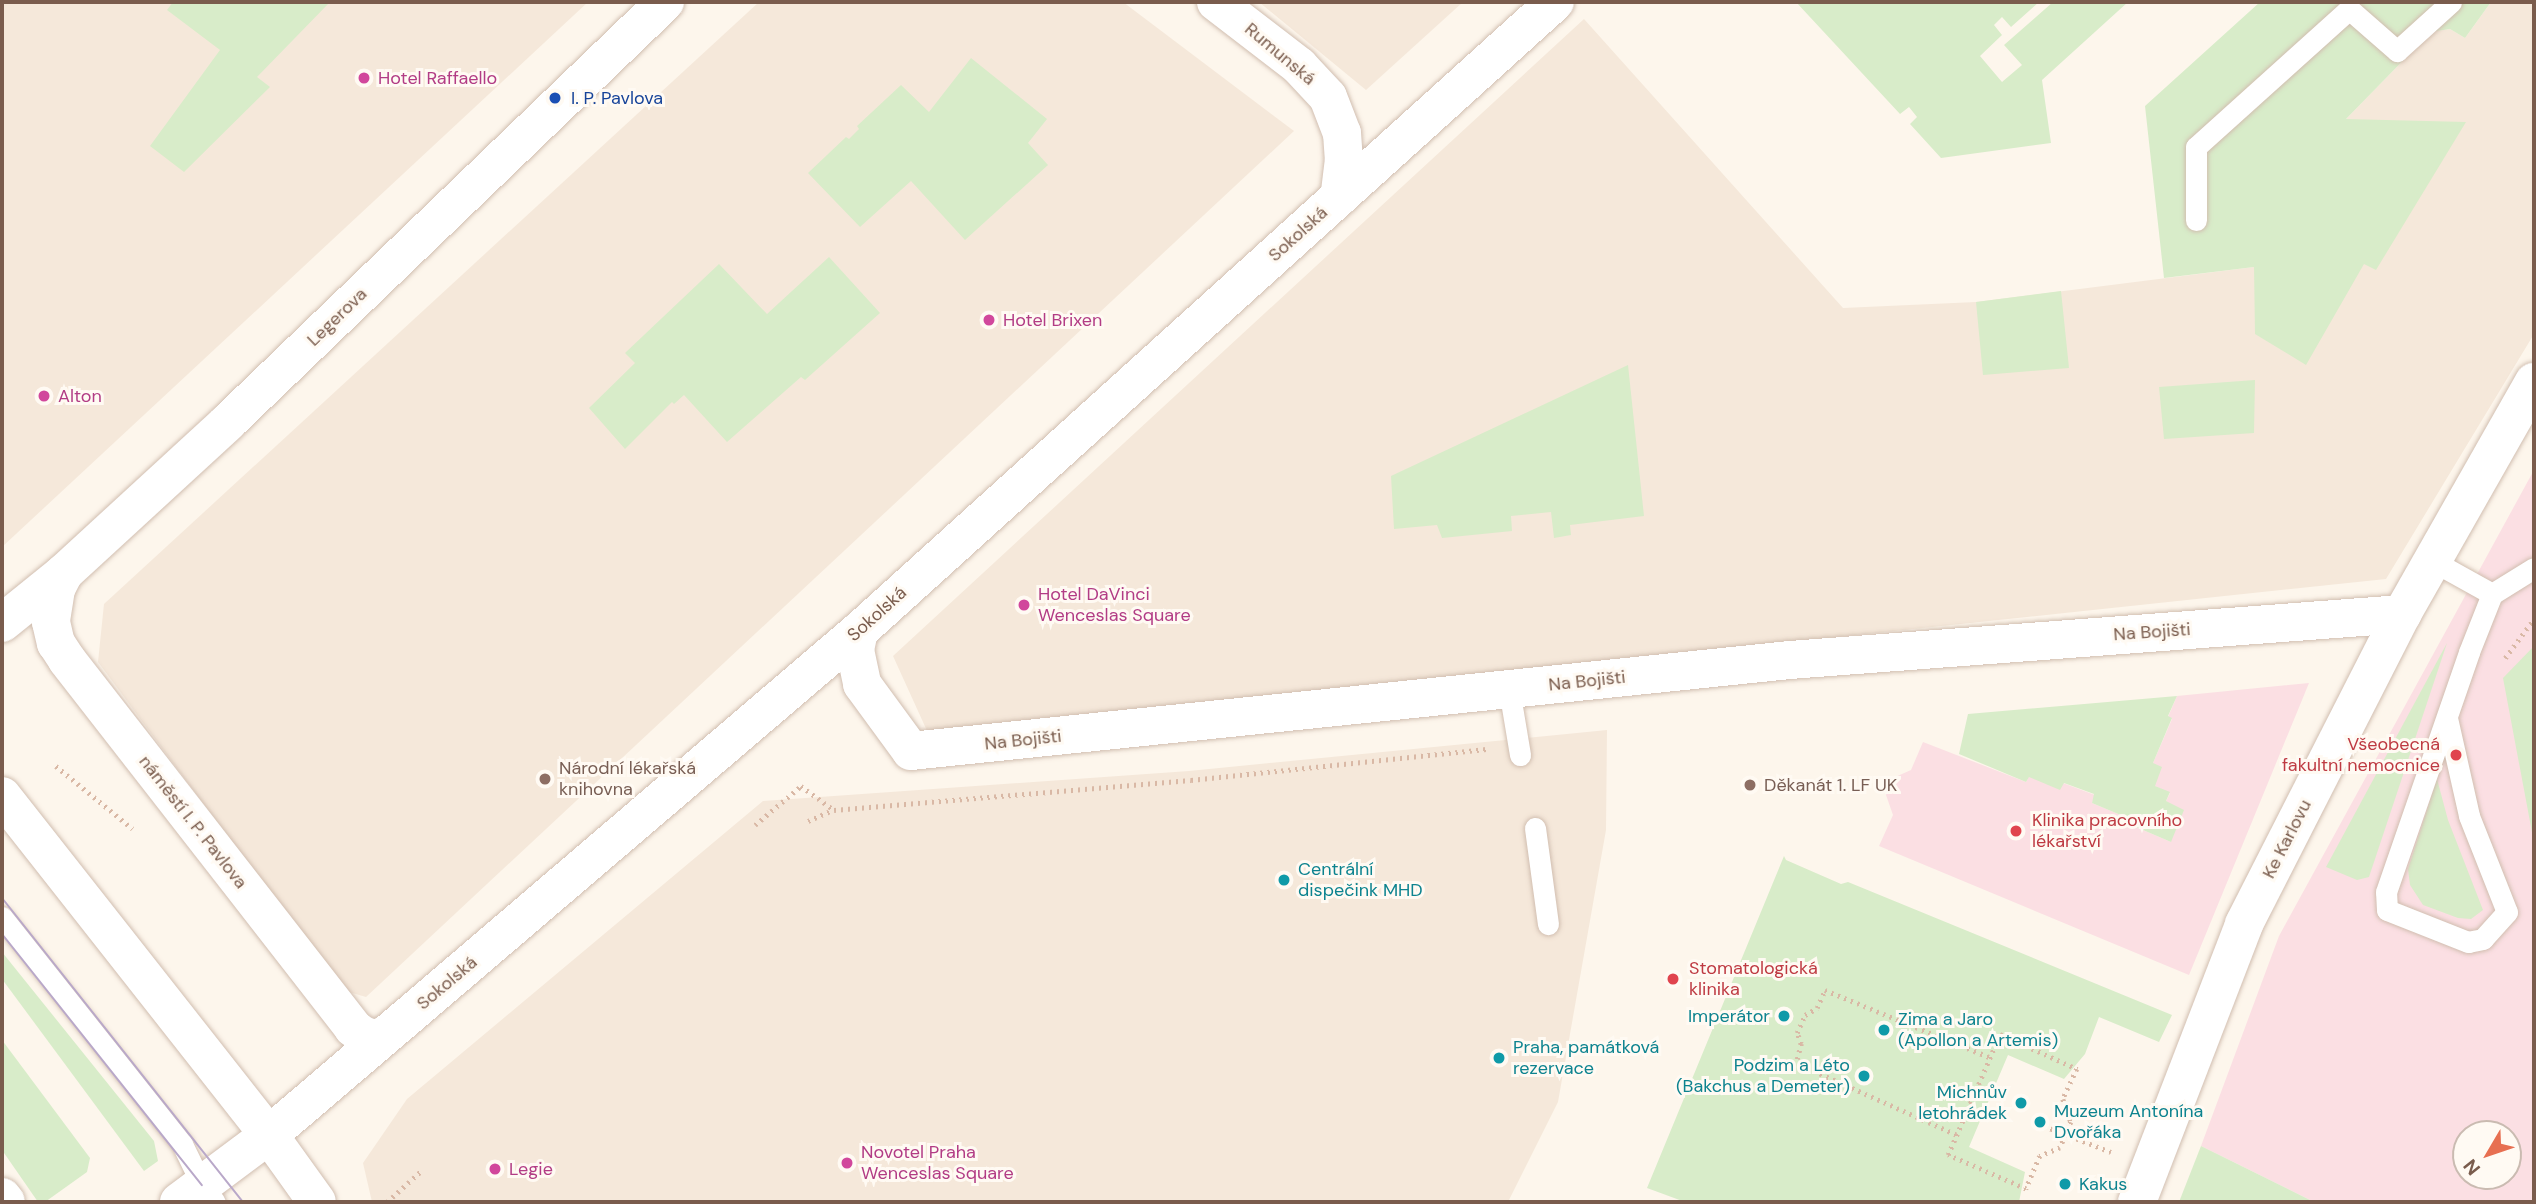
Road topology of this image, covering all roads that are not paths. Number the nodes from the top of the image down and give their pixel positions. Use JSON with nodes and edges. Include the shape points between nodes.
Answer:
{"nodes":[{"id":1,"x":665,"y":2,"type":"edge"},
{"id":2,"x":1216,"y":2,"type":"edge"},
{"id":3,"x":1555,"y":2,"type":"edge"},
{"id":4,"x":2451,"y":2,"type":"edge"},
{"id":5,"x":1339,"y":197,"type":"junction"},
{"id":6,"x":2196,"y":220,"type":"dead end"},
{"id":7,"x":2534,"y":382,"type":"edge"},
{"id":8,"x":2431,"y":560,"type":"junction"},
{"id":9,"x":2534,"y":568,"type":"edge"},
{"id":10,"x":64,"y":573,"type":"junction"},
{"id":11,"x":2492,"y":594,"type":"junction"},
{"id":12,"x":2402,"y":614,"type":"junction"},
{"id":13,"x":2,"y":623,"type":"edge"},
{"id":14,"x":859,"y":631,"type":"junction"},
{"id":15,"x":1509,"y":689,"type":"junction"},
{"id":16,"x":2447,"y":718,"type":"junction"},
{"id":17,"x":1518,"y":750,"type":"road end"},
{"id":18,"x":2,"y":796,"type":"edge"},
{"id":19,"x":1535,"y":828,"type":"dead end"},
{"id":20,"x":2,"y":917,"type":"edge"},
{"id":21,"x":1548,"y":923,"type":"dead end"},
{"id":22,"x":386,"y":1035,"type":"junction"},
{"id":23,"x":269,"y":1135,"type":"junction"},
{"id":24,"x":2,"y":1197,"type":"edge"},
{"id":25,"x":199,"y":1197,"type":"edge"},
{"id":26,"x":6,"y":1202,"type":"edge"},
{"id":27,"x":317,"y":1202,"type":"edge"},
{"id":28,"x":2137,"y":1202,"type":"edge"}],
"edges":[{"from":1,"to":10,"type":"street","name":"Legerova"},
{"from":2,"to":5,"type":"street","name":"Rumunská","via":[[1299,66],[1328,97],[1342,133]]},
{"from":3,"to":5,"type":"street","name":"Sokolská"},
{"from":4,"to":6,"type":"lane","via":[[2397,51],[2350,9],[2196,147]]},
{"from":5,"to":14,"type":"street","name":"Sokolská"},
{"from":7,"to":8,"type":"street","name":"Ke Karlovu"},
{"from":8,"to":11,"type":"lane"},
{"from":8,"to":12,"type":"street","name":"Ke Karlovu"},
{"from":9,"to":11,"type":"lane"},
{"from":10,"to":13,"type":"street","name":"Legerova"},
{"from":10,"to":22,"type":"street","name":"náměstí I. P. Pavlova","via":[[56,589],[51,622],[67,660],[353,1028],[377,1039]]},
{"from":11,"to":16,"type":"lane"},
{"from":12,"to":15,"type":"street","name":"Na Bojišti","via":[[1790,660]]},
{"from":12,"to":28,"type":"street","name":"Ke Karlovu","via":[[2244,924]]},
{"from":14,"to":15,"type":"street","name":"Na Bojišti","via":[[856,668],[862,684],[911,751]]},
{"from":14,"to":22,"type":"street","name":"Sokolská"},
{"from":15,"to":17,"type":"lane"},
{"from":16,"to":16,"type":"lane","via":[[2386,892],[2387,910],[2468,942],[2483,939],[2507,912],[2469,816]]},
{"from":18,"to":23,"type":"street"},
{"from":19,"to":21,"type":"lane"},
{"from":20,"to":25,"type":"lane","via":[[182,1144]]},
{"from":22,"to":23,"type":"street","name":"Sokolská"},
{"from":23,"to":25,"type":"street","name":"Sokolská"},
{"from":23,"to":27,"type":"street"},
{"from":24,"to":26,"type":"street"}]}
